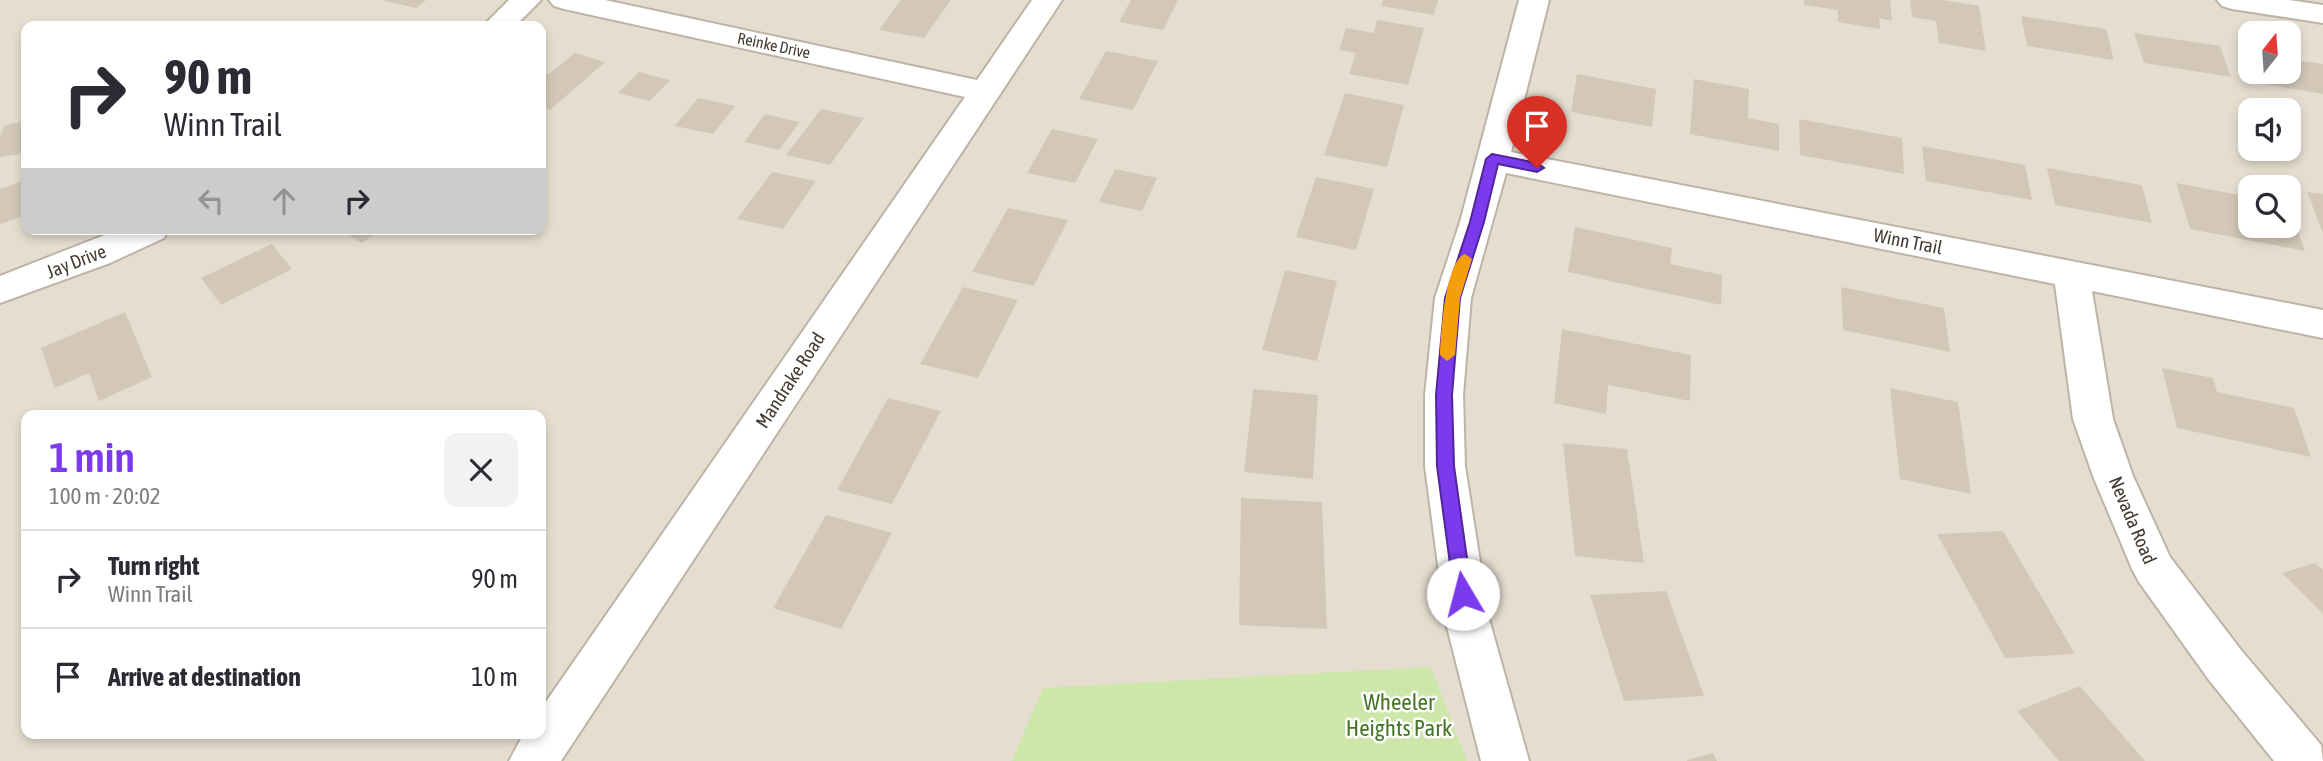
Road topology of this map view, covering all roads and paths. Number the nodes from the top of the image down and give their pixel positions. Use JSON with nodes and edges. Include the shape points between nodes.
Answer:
{"nodes":[{"id":1,"x":526,"y":0,"type":"edge"},
{"id":2,"x":564,"y":0,"type":"edge"},
{"id":3,"x":1047,"y":0,"type":"edge"},
{"id":4,"x":1534,"y":0,"type":"edge"},
{"id":5,"x":2232,"y":0,"type":"edge"},
{"id":6,"x":2323,"y":14,"type":"edge"},
{"id":7,"x":503,"y":21,"type":"edge"},
{"id":8,"x":984,"y":91,"type":"junction"},
{"id":9,"x":1492,"y":159,"type":"junction"},
{"id":10,"x":139,"y":235,"type":"edge"},
{"id":11,"x":2071,"y":274,"type":"junction"},
{"id":12,"x":0,"y":290,"type":"edge"},
{"id":13,"x":2323,"y":324,"type":"edge"},
{"id":14,"x":533,"y":761,"type":"edge"},
{"id":15,"x":1505,"y":761,"type":"edge"},
{"id":16,"x":2304,"y":761,"type":"edge"}],
"edges":[{"from":1,"to":7,"type":"street"},
{"from":2,"to":8,"type":"street","name":"Reinke Drive"},
{"from":3,"to":8,"type":"street","name":"Mandrake Road"},
{"from":4,"to":9,"type":"street"},
{"from":5,"to":6,"type":"street"},
{"from":8,"to":14,"type":"street","name":"Mandrake Road"},
{"from":9,"to":11,"type":"street","name":"Winn Trail"},
{"from":9,"to":15,"type":"street","via":[[1452,298],[1444,395],[1445,466],[1466,619]]},
{"from":10,"to":12,"type":"street","name":"Jay Drive"},
{"from":11,"to":13,"type":"street","name":"Winn Trail"},
{"from":11,"to":16,"type":"street","name":"Nevada Road","via":[[2093,419],[2154,569],[2225,666]]}]}
